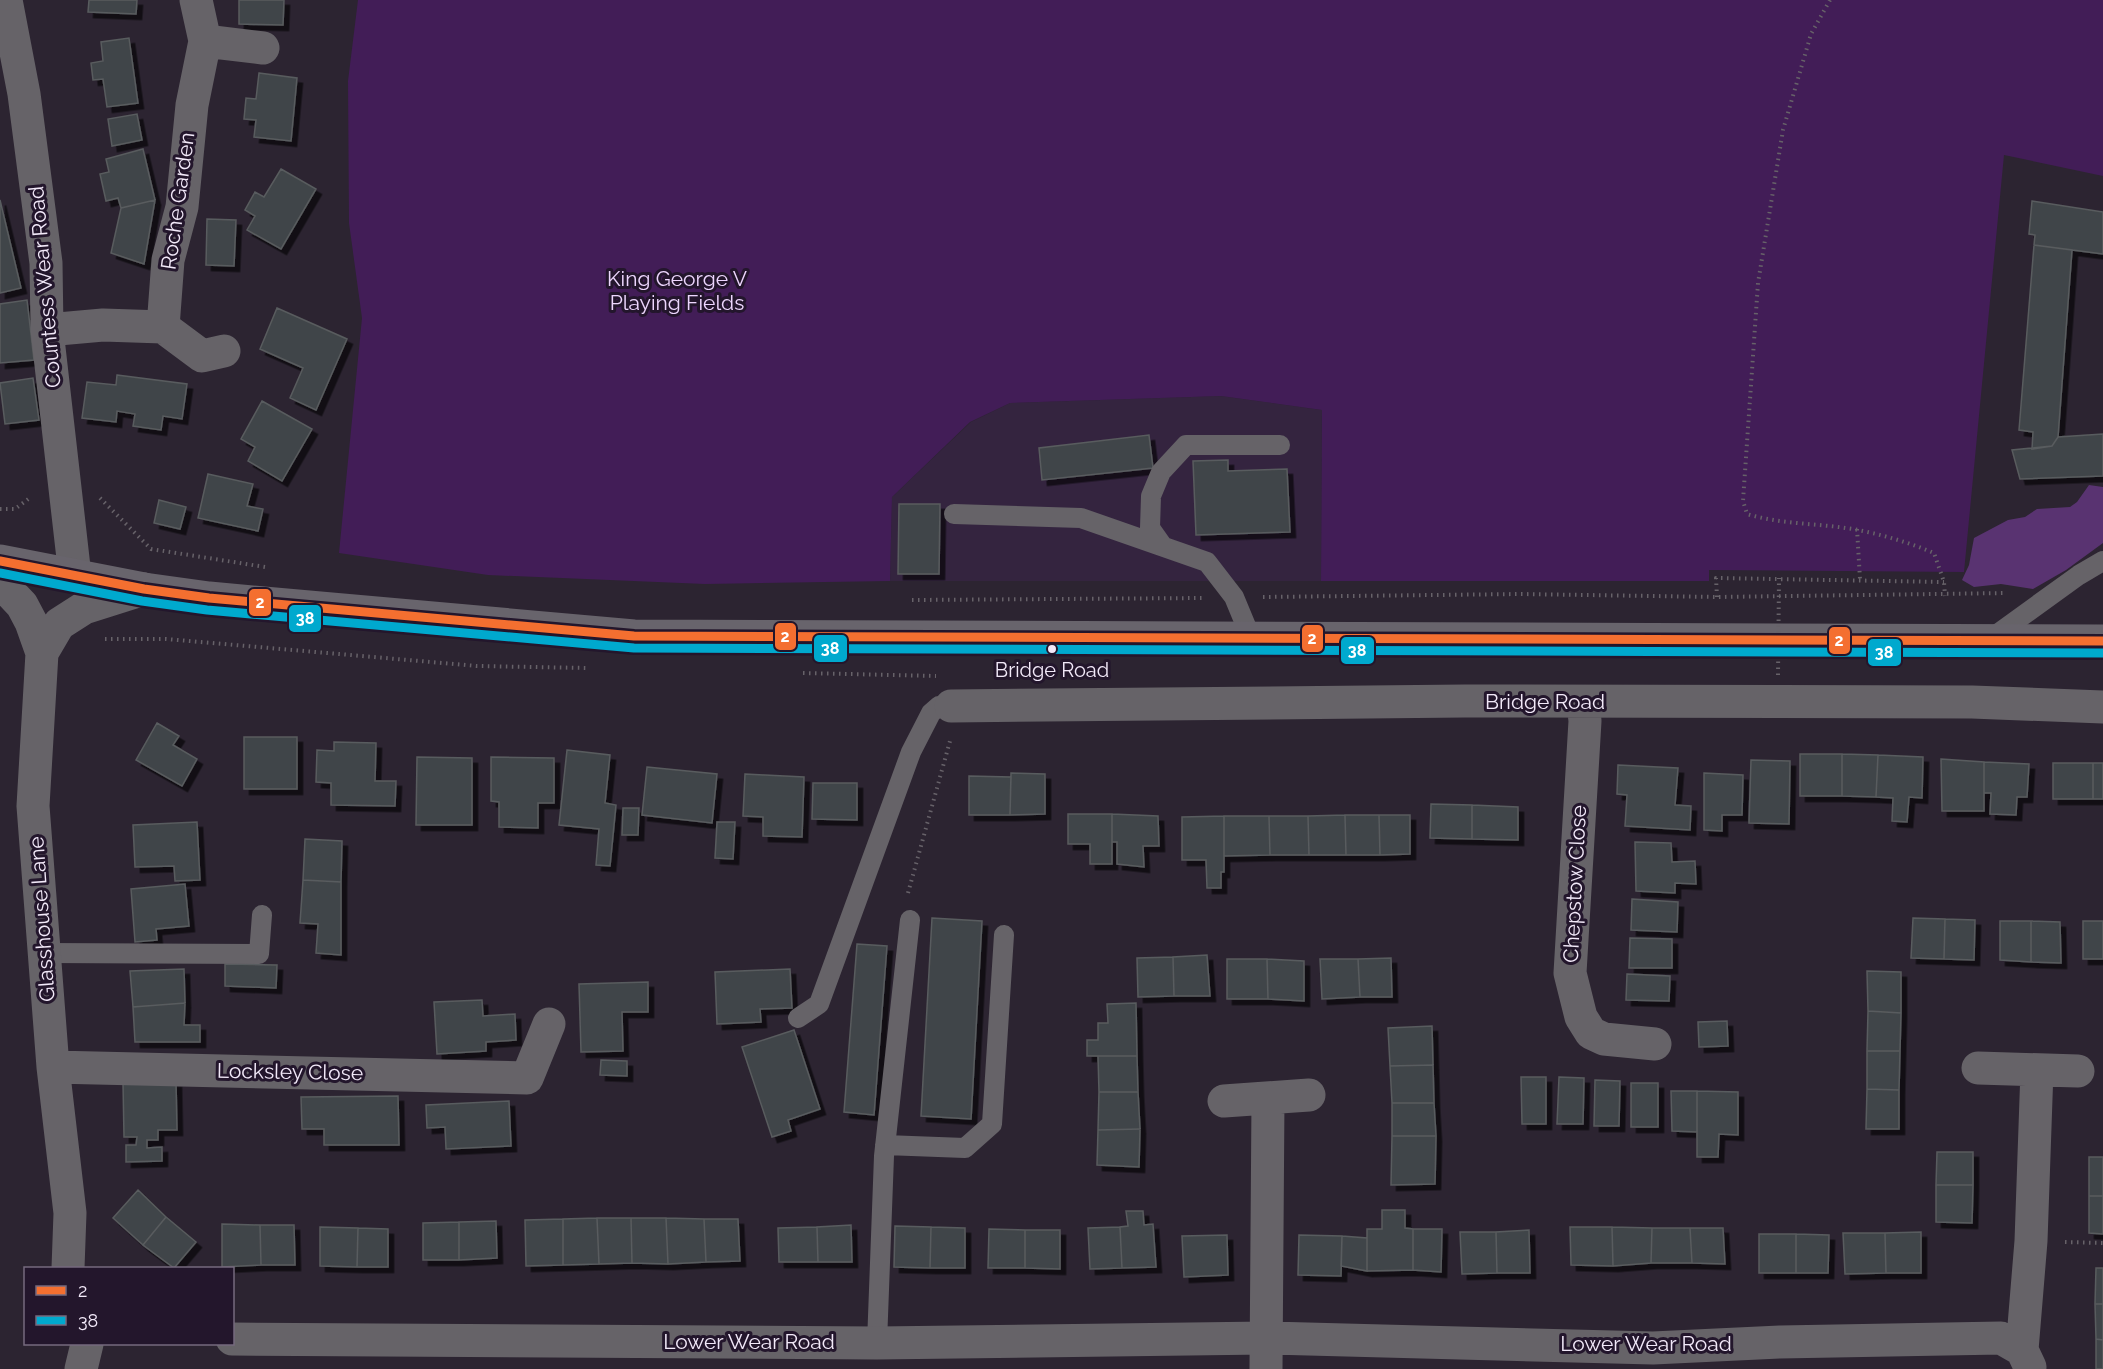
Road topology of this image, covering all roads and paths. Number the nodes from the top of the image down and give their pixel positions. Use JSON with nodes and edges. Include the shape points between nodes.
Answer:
{"nodes":[{"id":1,"x":6,"y":0,"type":"edge"},
{"id":2,"x":196,"y":0,"type":"edge"},
{"id":3,"x":1830,"y":0,"type":"edge"},
{"id":4,"x":205,"y":41,"type":"junction"},
{"id":5,"x":263,"y":48,"type":"dead end"},
{"id":6,"x":163,"y":327,"type":"junction"},
{"id":7,"x":47,"y":330,"type":"junction"},
{"id":8,"x":224,"y":351,"type":"dead end"},
{"id":9,"x":1280,"y":445,"type":"dead end"},
{"id":10,"x":66,"y":482,"type":"junction"},
{"id":11,"x":954,"y":514,"type":"dead end"},
{"id":12,"x":1857,"y":530,"type":"junction"},
{"id":13,"x":1162,"y":545,"type":"junction"},
{"id":14,"x":0,"y":561,"type":"edge"},
{"id":15,"x":2103,"y":561,"type":"edge"},
{"id":16,"x":275,"y":569,"type":"dead end"},
{"id":17,"x":75,"y":576,"type":"junction"},
{"id":18,"x":1779,"y":578,"type":"junction"},
{"id":19,"x":1860,"y":579,"type":"junction"},
{"id":20,"x":0,"y":582,"type":"edge"},
{"id":21,"x":1944,"y":582,"type":"junction"},
{"id":22,"x":144,"y":589,"type":"junction"},
{"id":23,"x":2058,"y":590,"type":"junction"},
{"id":24,"x":1945,"y":596,"type":"junction"},
{"id":25,"x":1234,"y":597,"type":"junction"},
{"id":26,"x":1717,"y":597,"type":"junction"},
{"id":27,"x":910,"y":600,"type":"dead end"},
{"id":28,"x":1251,"y":638,"type":"junction"},
{"id":29,"x":96,"y":639,"type":"dead end"},
{"id":30,"x":1989,"y":640,"type":"junction"},
{"id":31,"x":2103,"y":641,"type":"edge"},
{"id":32,"x":208,"y":644,"type":"dead end"},
{"id":33,"x":42,"y":652,"type":"junction"},
{"id":34,"x":1778,"y":675,"type":"dead end"},
{"id":35,"x":1583,"y":702,"type":"junction"},
{"id":36,"x":957,"y":707,"type":"junction"},
{"id":37,"x":2103,"y":707,"type":"edge"},
{"id":38,"x":262,"y":915,"type":"dead end"},
{"id":39,"x":910,"y":920,"type":"joint"},
{"id":40,"x":1004,"y":935,"type":"dead end"},
{"id":41,"x":44,"y":953,"type":"junction"},
{"id":42,"x":798,"y":1018,"type":"dead end"},
{"id":43,"x":549,"y":1024,"type":"dead end"},
{"id":44,"x":1655,"y":1044,"type":"dead end"},
{"id":45,"x":53,"y":1067,"type":"junction"},
{"id":46,"x":1978,"y":1068,"type":"dead end"},
{"id":47,"x":2037,"y":1070,"type":"junction"},
{"id":48,"x":2078,"y":1071,"type":"dead end"},
{"id":49,"x":1309,"y":1095,"type":"dead end"},
{"id":50,"x":1268,"y":1099,"type":"junction"},
{"id":51,"x":1224,"y":1101,"type":"dead end"},
{"id":52,"x":885,"y":1145,"type":"junction"},
{"id":53,"x":68,"y":1267,"type":"edge"},
{"id":54,"x":234,"y":1339,"type":"edge"},
{"id":55,"x":877,"y":1343,"type":"junction"},
{"id":56,"x":87,"y":1345,"type":"edge"},
{"id":57,"x":1266,"y":1353,"type":"edge"},
{"id":58,"x":1653,"y":1358,"type":"edge"},
{"id":59,"x":2026,"y":1360,"type":"edge"},
{"id":60,"x":81,"y":1369,"type":"edge"}],
"edges":[{"from":1,"to":7,"type":"street","name":"Countess Wear Road","via":[[24,94],[46,263]]},
{"from":2,"to":4,"type":"street","name":"Roche Garden"},
{"from":3,"to":12,"type":"path","via":[[1810,34],[1783,130],[1758,283],[1743,501],[1747,514],[1768,521]]},
{"from":4,"to":5,"type":"street"},
{"from":4,"to":6,"type":"street","name":"Roche Garden","via":[[192,105],[182,207],[168,260]]},
{"from":6,"to":7,"type":"street","via":[[103,325]]},
{"from":6,"to":8,"type":"street","via":[[202,356]]},
{"from":7,"to":10,"type":"street","name":"Countess Wear Road"},
{"from":9,"to":13,"type":"lane","via":[[1186,445],[1161,472],[1151,496],[1150,528]]},
{"from":10,"to":16,"type":"path","via":[[85,483],[151,549]]},
{"from":10,"to":17,"type":"street","name":"Countess Wear Road"},
{"from":11,"to":13,"type":"lane","via":[[1082,518]]},
{"from":12,"to":19,"type":"path"},
{"from":12,"to":21,"type":"path","via":[[1934,553]]},
{"from":13,"to":25,"type":"lane","via":[[1208,562]]},
{"from":14,"to":17,"type":"main road"},
{"from":15,"to":23,"type":"lane"},
{"from":17,"to":22,"type":"main road"},
{"from":18,"to":19,"type":"path"},
{"from":18,"to":26,"type":"path","via":[[1716,578]]},
{"from":18,"to":34,"type":"path","bridge":true},
{"from":19,"to":21,"type":"path"},
{"from":20,"to":33,"type":"street","name":"Glasshouse Lane","via":[[22,605]]},
{"from":21,"to":24,"type":"path"},
{"from":22,"to":28,"type":"main road","via":[[634,636]]},
{"from":22,"to":33,"type":"street","via":[[84,608],[59,624]]},
{"from":23,"to":24,"type":"path"},
{"from":23,"to":30,"type":"lane"},
{"from":24,"to":26,"type":"path"},
{"from":25,"to":26,"type":"path"},
{"from":25,"to":27,"type":"path"},
{"from":25,"to":28,"type":"lane"},
{"from":28,"to":30,"type":"main road"},
{"from":29,"to":32,"type":"path","via":[[130,637]]},
{"from":30,"to":31,"type":"main road"},
{"from":33,"to":41,"type":"street","name":"Glasshouse Lane","via":[[33,806]]},
{"from":35,"to":36,"type":"street","name":"Bridge Road"},
{"from":35,"to":37,"type":"street","name":"Bridge Road","via":[[1972,702]]},
{"from":35,"to":44,"type":"street","name":"Chepstow Close","via":[[1570,974],[1581,1017],[1591,1033],[1604,1039]]},
{"from":36,"to":39,"type":"path","via":[[905,901]]},
{"from":36,"to":42,"type":"lane","via":[[939,706],[931,713],[910,752],[819,1004]]},
{"from":38,"to":41,"type":"lane","via":[[259,954]]},
{"from":39,"to":52,"type":"lane"},
{"from":40,"to":52,"type":"lane","via":[[992,1125],[965,1148]]},
{"from":41,"to":45,"type":"street","name":"Glasshouse Lane"},
{"from":43,"to":45,"type":"street","name":"Locksley Close","via":[[526,1092]]},
{"from":45,"to":53,"type":"street","name":"Glasshouse Lane","via":[[70,1213]]},
{"from":46,"to":47,"type":"street"},
{"from":47,"to":48,"type":"street"},
{"from":47,"to":59,"type":"street","name":"Lower Wear Road"},
{"from":49,"to":50,"type":"street"},
{"from":50,"to":51,"type":"street"},
{"from":50,"to":57,"type":"street"},
{"from":52,"to":55,"type":"lane"},
{"from":54,"to":55,"type":"street","name":"Lower Wear Road"},
{"from":55,"to":57,"type":"street","name":"Lower Wear Road"},
{"from":56,"to":60,"type":"street"},
{"from":57,"to":58,"type":"street","name":"Lower Wear Road"},
{"from":58,"to":59,"type":"street","name":"Lower Wear Road","via":[[1780,1342],[2001,1338]]}]}
